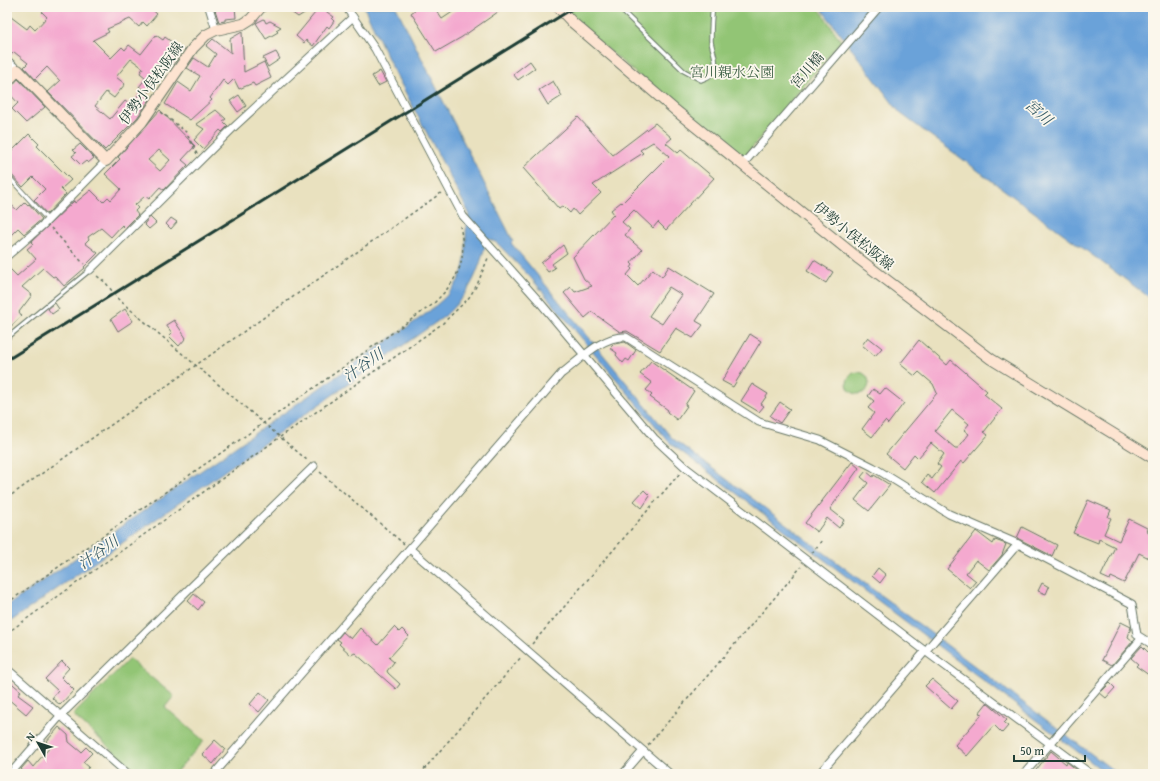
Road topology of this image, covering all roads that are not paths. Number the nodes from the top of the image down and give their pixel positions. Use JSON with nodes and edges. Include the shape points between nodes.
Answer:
{"nodes":[{"id":1,"x":209,"y":7,"type":"edge"},
{"id":2,"x":261,"y":7,"type":"edge"},
{"id":3,"x":346,"y":7,"type":"edge"},
{"id":4,"x":558,"y":7,"type":"edge"},
{"id":5,"x":618,"y":7,"type":"edge"},
{"id":6,"x":713,"y":7,"type":"edge"},
{"id":7,"x":879,"y":7,"type":"edge"},
{"id":8,"x":353,"y":17,"type":"junction"},
{"id":9,"x":216,"y":30,"type":"junction"},
{"id":10,"x":7,"y":60,"type":"edge"},
{"id":11,"x":18,"y":70,"type":"junction"},
{"id":12,"x":7,"y":82,"type":"edge"},
{"id":13,"x":106,"y":161,"type":"junction"},
{"id":14,"x":742,"y":164,"type":"junction"},
{"id":15,"x":7,"y":175,"type":"edge"},
{"id":16,"x":46,"y":222,"type":"junction"},
{"id":17,"x":7,"y":256,"type":"edge"},
{"id":18,"x":90,"y":270,"type":"joint"},
{"id":19,"x":7,"y":338,"type":"edge"},
{"id":20,"x":585,"y":356,"type":"junction"},
{"id":21,"x":1153,"y":458,"type":"edge"},
{"id":22,"x":314,"y":466,"type":"road end"},
{"id":23,"x":1018,"y":544,"type":"junction"},
{"id":24,"x":410,"y":549,"type":"junction"},
{"id":25,"x":1141,"y":639,"type":"junction"},
{"id":26,"x":1153,"y":645,"type":"edge"},
{"id":27,"x":928,"y":648,"type":"junction"},
{"id":28,"x":8,"y":671,"type":"edge"},
{"id":29,"x":60,"y":716,"type":"junction"},
{"id":30,"x":1052,"y":741,"type":"junction"},
{"id":31,"x":643,"y":751,"type":"junction"},
{"id":32,"x":10,"y":774,"type":"edge"},
{"id":33,"x":128,"y":774,"type":"edge"},
{"id":34,"x":214,"y":774,"type":"edge"},
{"id":35,"x":623,"y":774,"type":"edge"},
{"id":36,"x":670,"y":774,"type":"edge"},
{"id":37,"x":819,"y":774,"type":"edge"},
{"id":38,"x":1024,"y":774,"type":"edge"},
{"id":39,"x":1091,"y":774,"type":"edge"}],
"edges":[{"from":1,"to":9,"type":"street"},
{"from":2,"to":9,"type":"main road","name":"伊勢小俣松阪線","via":[[243,24]]},
{"from":3,"to":8,"type":"street"},
{"from":4,"to":14,"type":"main road","name":"伊勢小俣松阪線","via":[[572,22],[675,110]]},
{"from":5,"to":6,"type":"lane","via":[[684,71],[701,80],[713,73],[716,64],[710,21]]},
{"from":7,"to":14,"type":"street","name":"宮川橋"},
{"from":8,"to":18,"type":"street","via":[[234,127]]},
{"from":8,"to":20,"type":"street","via":[[374,49],[458,209]]},
{"from":9,"to":13,"type":"main road","name":"伊勢小俣松阪線","via":[[206,35],[193,48],[142,122]]},
{"from":10,"to":11,"type":"street"},
{"from":11,"to":12,"type":"main road"},
{"from":11,"to":13,"type":"main road"},
{"from":13,"to":16,"type":"street"},
{"from":14,"to":21,"type":"main road","name":"伊勢小俣松阪線","via":[[859,259],[991,358]]},
{"from":15,"to":16,"type":"lane"},
{"from":16,"to":17,"type":"street"},
{"from":18,"to":19,"type":"lane"},
{"from":20,"to":23,"type":"street","via":[[600,343],[626,337],[759,422],[820,440],[873,467],[949,514]]},
{"from":20,"to":24,"type":"street","via":[[560,374]]},
{"from":20,"to":27,"type":"street","via":[[654,438],[686,467]]},
{"from":22,"to":29,"type":"street"},
{"from":23,"to":25,"type":"street","via":[[1132,604],[1135,629]]},
{"from":23,"to":27,"type":"street"},
{"from":24,"to":31,"type":"street"},
{"from":24,"to":34,"type":"street"},
{"from":25,"to":26,"type":"street"},
{"from":25,"to":30,"type":"street"},
{"from":27,"to":30,"type":"street"},
{"from":27,"to":37,"type":"street"},
{"from":28,"to":29,"type":"street"},
{"from":29,"to":32,"type":"street"},
{"from":29,"to":33,"type":"street"},
{"from":30,"to":38,"type":"street"},
{"from":30,"to":39,"type":"street"},
{"from":31,"to":35,"type":"street"},
{"from":31,"to":36,"type":"street"}]}
